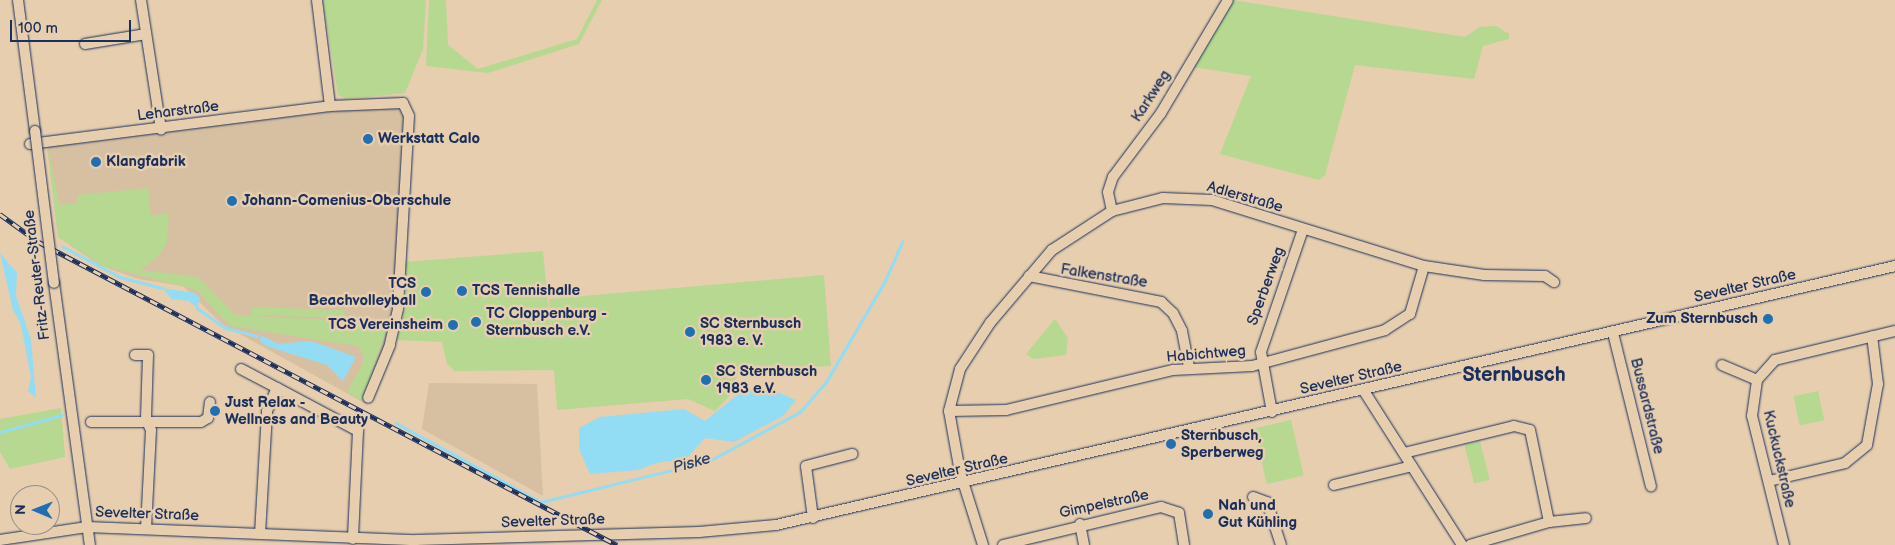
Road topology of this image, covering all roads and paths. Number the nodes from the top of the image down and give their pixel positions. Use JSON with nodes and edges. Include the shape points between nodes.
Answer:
{"nodes":[{"id":1,"x":18,"y":0,"type":"edge"},
{"id":2,"x":142,"y":0,"type":"edge"},
{"id":3,"x":317,"y":0,"type":"edge"},
{"id":4,"x":1228,"y":0,"type":"edge"},
{"id":5,"x":146,"y":34,"type":"junction"},
{"id":6,"x":85,"y":44,"type":"dead end"},
{"id":7,"x":330,"y":106,"type":"junction"},
{"id":8,"x":161,"y":129,"type":"junction"},
{"id":9,"x":30,"y":144,"type":"dead end"},
{"id":10,"x":1112,"y":211,"type":"junction"},
{"id":11,"x":1303,"y":230,"type":"junction"},
{"id":12,"x":1424,"y":266,"type":"junction"},
{"id":13,"x":1895,"y":266,"type":"edge"},
{"id":14,"x":1029,"y":276,"type":"junction"},
{"id":15,"x":1554,"y":282,"type":"dead end"},
{"id":16,"x":1895,"y":331,"type":"edge"},
{"id":17,"x":1613,"y":332,"type":"junction"},
{"id":18,"x":1872,"y":336,"type":"junction"},
{"id":19,"x":135,"y":355,"type":"dead end"},
{"id":20,"x":1262,"y":363,"type":"junction"},
{"id":21,"x":1722,"y":365,"type":"dead end"},
{"id":22,"x":241,"y":368,"type":"dead end"},
{"id":23,"x":1190,"y":368,"type":"junction"},
{"id":24,"x":1756,"y":380,"type":"junction"},
{"id":25,"x":277,"y":388,"type":"junction"},
{"id":26,"x":1364,"y":391,"type":"junction"},
{"id":27,"x":368,"y":398,"type":"dead end"},
{"id":28,"x":210,"y":402,"type":"dead end"},
{"id":29,"x":949,"y":411,"type":"junction"},
{"id":30,"x":1272,"y":412,"type":"junction"},
{"id":31,"x":91,"y":422,"type":"dead end"},
{"id":32,"x":148,"y":424,"type":"junction"},
{"id":33,"x":1404,"y":453,"type":"junction"},
{"id":34,"x":852,"y":454,"type":"dead end"},
{"id":35,"x":1412,"y":466,"type":"junction"},
{"id":36,"x":1769,"y":481,"type":"junction"},
{"id":37,"x":965,"y":484,"type":"junction"},
{"id":38,"x":1334,"y":485,"type":"dead end"},
{"id":39,"x":1651,"y":486,"type":"dead end"},
{"id":40,"x":1253,"y":497,"type":"dead end"},
{"id":41,"x":813,"y":518,"type":"junction"},
{"id":42,"x":1586,"y":518,"type":"dead end"},
{"id":43,"x":1550,"y":522,"type":"junction"},
{"id":44,"x":1080,"y":524,"type":"junction"},
{"id":45,"x":87,"y":527,"type":"junction"},
{"id":46,"x":146,"y":529,"type":"junction"},
{"id":47,"x":260,"y":534,"type":"junction"},
{"id":48,"x":353,"y":539,"type":"junction"},
{"id":49,"x":0,"y":540,"type":"edge"},
{"id":50,"x":532,"y":541,"type":"edge"},
{"id":51,"x":340,"y":542,"type":"edge"},
{"id":52,"x":1462,"y":544,"type":"edge"},
{"id":53,"x":90,"y":545,"type":"edge"},
{"id":54,"x":983,"y":545,"type":"edge"},
{"id":55,"x":1003,"y":545,"type":"edge"},
{"id":56,"x":1084,"y":545,"type":"edge"},
{"id":57,"x":1184,"y":545,"type":"edge"},
{"id":58,"x":1281,"y":545,"type":"edge"},
{"id":59,"x":1784,"y":545,"type":"edge"}],
"edges":[{"from":1,"to":45,"type":"street","name":"Fritz-Reuter-Straße","bridge":true},
{"from":2,"to":5,"type":"street"},
{"from":3,"to":7,"type":"street"},
{"from":4,"to":10,"type":"street","name":"Karkweg","via":[[1161,113],[1113,177],[1108,192]]},
{"from":5,"to":6,"type":"street"},
{"from":5,"to":8,"type":"street"},
{"from":7,"to":8,"type":"street","name":"Leharstraße"},
{"from":7,"to":27,"type":"street","name":"Leharstraße","via":[[397,101],[409,112],[398,309],[390,345]]},
{"from":8,"to":9,"type":"street","name":"Leharstraße"},
{"from":10,"to":11,"type":"street","name":"Adlerstraße","via":[[1163,198],[1196,198]]},
{"from":10,"to":14,"type":"street","name":"Adlerstraße","via":[[1073,233]]},
{"from":11,"to":12,"type":"street","name":"Adlerstraße"},
{"from":11,"to":20,"type":"street","name":"Sperberweg","via":[[1264,336]]},
{"from":12,"to":15,"type":"street","name":"Adlerstraße","via":[[1484,275],[1545,276]]},
{"from":12,"to":20,"type":"street","name":"Habichtweg","via":[[1415,304],[1400,323]]},
{"from":13,"to":17,"type":"street","name":"Sevelter Straße"},
{"from":14,"to":23,"type":"street","name":"Falkenstraße","via":[[1160,302],[1173,313],[1182,331]]},
{"from":14,"to":29,"type":"street","name":"Adlerstraße","via":[[966,358],[952,391]]},
{"from":16,"to":18,"type":"street"},
{"from":17,"to":26,"type":"street","name":"Sevelter Straße"},
{"from":17,"to":39,"type":"street","name":"Bussardstraße"},
{"from":18,"to":24,"type":"street","via":[[1775,360]]},
{"from":18,"to":36,"type":"street","via":[[1878,384],[1867,444],[1846,464]]},
{"from":19,"to":32,"type":"street","via":[[148,355]]},
{"from":20,"to":23,"type":"street","name":"Habichtweg"},
{"from":20,"to":30,"type":"street","name":"Sperberweg"},
{"from":21,"to":24,"type":"street"},
{"from":22,"to":25,"type":"street"},
{"from":23,"to":29,"type":"street","name":"Habichtweg","via":[[1006,410]]},
{"from":24,"to":36,"type":"street","name":"Kuckuckstraße","via":[[1752,416]]},
{"from":25,"to":47,"type":"street","via":[[267,411]]},
{"from":25,"to":48,"type":"street","via":[[358,431]]},
{"from":26,"to":30,"type":"street","name":"Sevelter Straße"},
{"from":26,"to":33,"type":"street"},
{"from":28,"to":32,"type":"street","via":[[208,418],[201,422]]},
{"from":29,"to":37,"type":"street","name":"Adlerstraße"},
{"from":30,"to":37,"type":"street","name":"Sevelter Straße"},
{"from":31,"to":32,"type":"street"},
{"from":32,"to":46,"type":"street"},
{"from":33,"to":35,"type":"street"},
{"from":33,"to":43,"type":"street","via":[[1523,426],[1530,430]]},
{"from":34,"to":41,"type":"street","via":[[806,466]]},
{"from":35,"to":38,"type":"street"},
{"from":35,"to":52,"type":"street"},
{"from":36,"to":59,"type":"street","name":"Kuckuckstraße"},
{"from":37,"to":41,"type":"street","name":"Sevelter Straße"},
{"from":37,"to":54,"type":"street","name":"Adlerstraße"},
{"from":40,"to":58,"type":"street","via":[[1267,502]]},
{"from":41,"to":50,"type":"street","name":"Sevelter Straße","via":[[726,530]]},
{"from":42,"to":43,"type":"street"},
{"from":43,"to":52,"type":"street"},
{"from":44,"to":55,"type":"street","name":"Gimpelstraße"},
{"from":44,"to":56,"type":"street"},
{"from":44,"to":57,"type":"street","name":"Gimpelstraße","via":[[1172,509],[1179,513]]},
{"from":45,"to":46,"type":"street","name":"Sevelter Straße"},
{"from":45,"to":49,"type":"street","name":"Sevelter Straße"},
{"from":45,"to":53,"type":"street","name":"Fritz-Reuter-Straße"},
{"from":46,"to":47,"type":"street","name":"Sevelter Straße"},
{"from":47,"to":51,"type":"street","name":"Sevelter Straße"},
{"from":48,"to":50,"type":"street","name":"Sevelter Straße"},
{"from":48,"to":51,"type":"street","name":"Sevelter Straße"}]}
